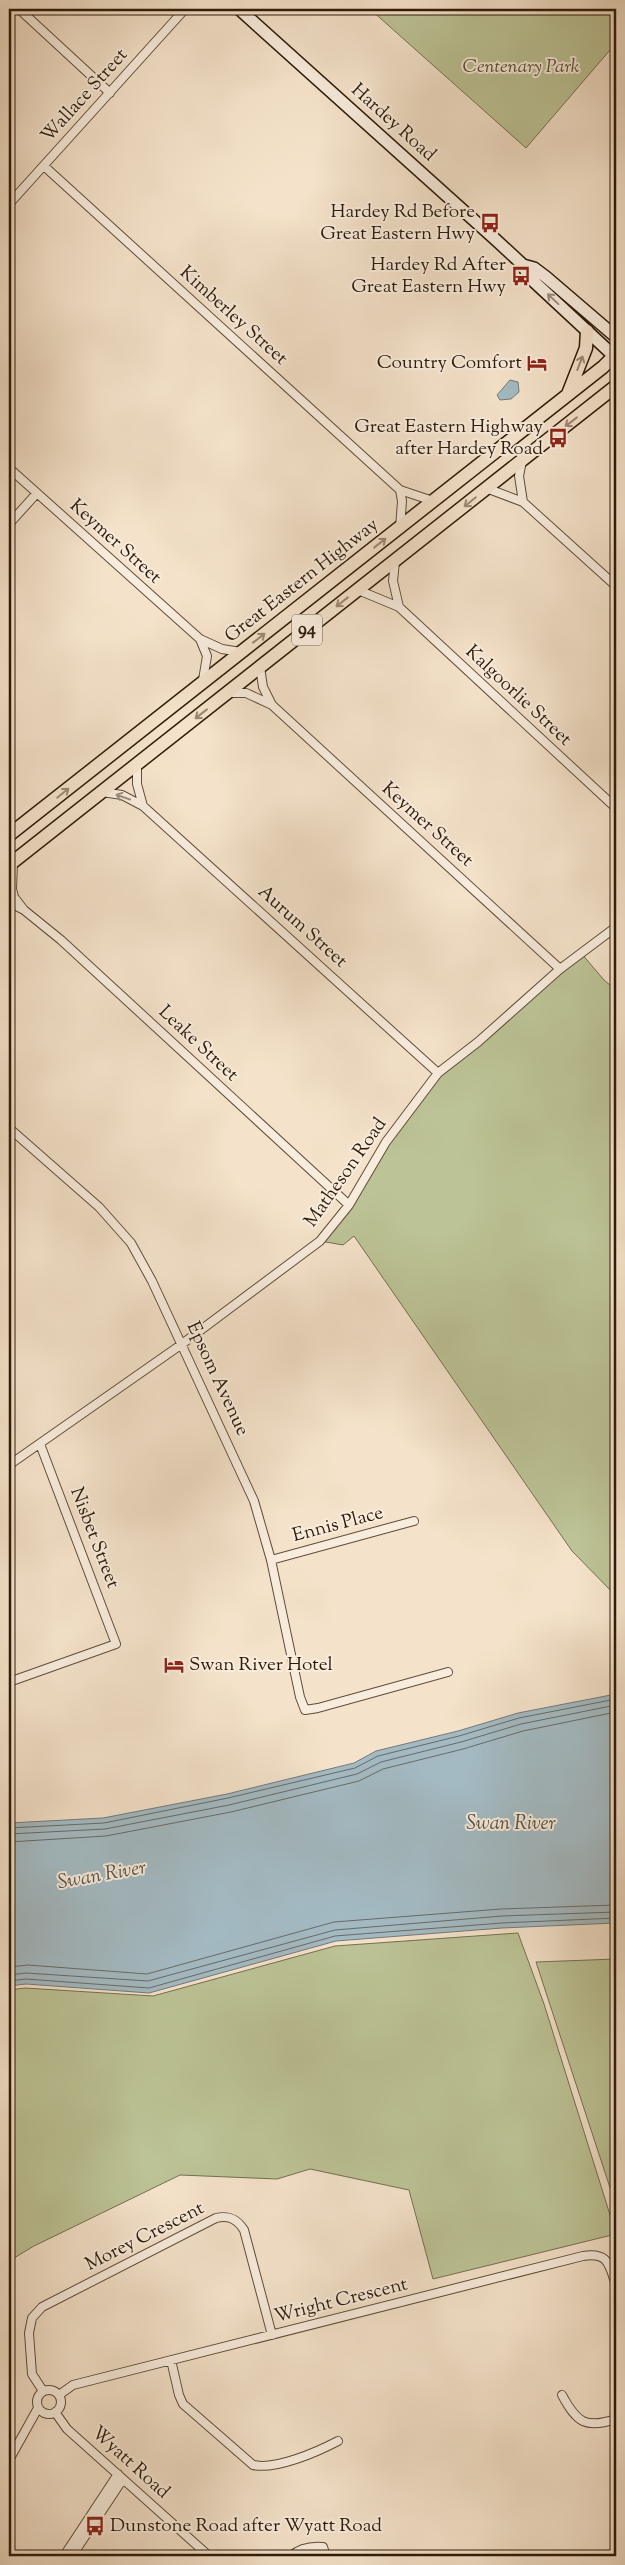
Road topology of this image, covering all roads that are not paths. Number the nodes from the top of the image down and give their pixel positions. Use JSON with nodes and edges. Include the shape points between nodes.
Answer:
{"nodes":[{"id":1,"x":19,"y":9,"type":"edge"},
{"id":2,"x":185,"y":9,"type":"edge"},
{"id":3,"x":240,"y":9,"type":"edge"},
{"id":4,"x":110,"y":93,"type":"junction"},
{"id":5,"x":44,"y":166,"type":"junction"},
{"id":6,"x":9,"y":204,"type":"edge"},
{"id":7,"x":523,"y":265,"type":"junction"},
{"id":8,"x":587,"y":331,"type":"junction"},
{"id":9,"x":616,"y":337,"type":"edge"},
{"id":10,"x":615,"y":355,"type":"edge"},
{"id":11,"x":614,"y":390,"type":"edge"},
{"id":12,"x":568,"y":394,"type":"junction"},
{"id":13,"x":522,"y":461,"type":"junction"},
{"id":14,"x":9,"y":468,"type":"edge"},
{"id":15,"x":486,"y":488,"type":"junction"},
{"id":16,"x":400,"y":490,"type":"junction"},
{"id":17,"x":37,"y":494,"type":"junction"},
{"id":18,"x":433,"y":502,"type":"junction"},
{"id":19,"x":523,"y":502,"type":"junction"},
{"id":20,"x":9,"y":524,"type":"edge"},
{"id":21,"x":400,"y":528,"type":"junction"},
{"id":22,"x":394,"y":560,"type":"junction"},
{"id":23,"x":616,"y":586,"type":"edge"},
{"id":24,"x":358,"y":590,"type":"junction"},
{"id":25,"x":399,"y":607,"type":"junction"},
{"id":26,"x":200,"y":639,"type":"junction"},
{"id":27,"x":242,"y":652,"type":"junction"},
{"id":28,"x":260,"y":667,"type":"junction"},
{"id":29,"x":203,"y":682,"type":"junction"},
{"id":30,"x":227,"y":693,"type":"junction"},
{"id":31,"x":272,"y":705,"type":"junction"},
{"id":32,"x":137,"y":764,"type":"junction"},
{"id":33,"x":102,"y":792,"type":"junction"},
{"id":34,"x":143,"y":806,"type":"junction"},
{"id":35,"x":616,"y":808,"type":"edge"},
{"id":36,"x":9,"y":835,"type":"edge"},
{"id":37,"x":11,"y":864,"type":"edge"},
{"id":38,"x":9,"y":902,"type":"edge"},
{"id":39,"x":24,"y":910,"type":"junction"},
{"id":40,"x":616,"y":927,"type":"edge"},
{"id":41,"x":560,"y":969,"type":"junction"},
{"id":42,"x":438,"y":1073,"type":"junction"},
{"id":43,"x":9,"y":1128,"type":"edge"},
{"id":44,"x":349,"y":1205,"type":"junction"},
{"id":45,"x":182,"y":1344,"type":"junction"},
{"id":46,"x":40,"y":1444,"type":"junction"},
{"id":47,"x":9,"y":1465,"type":"edge"},
{"id":48,"x":414,"y":1521,"type":"dead end"},
{"id":49,"x":271,"y":1560,"type":"junction"},
{"id":50,"x":448,"y":1672,"type":"dead end"},
{"id":51,"x":9,"y":1682,"type":"edge"},
{"id":52,"x":616,"y":2285,"type":"edge"},
{"id":53,"x":272,"y":2335,"type":"junction"},
{"id":54,"x":171,"y":2360,"type":"junction"},
{"id":55,"x":43,"y":2390,"type":"junction"},
{"id":56,"x":59,"y":2394,"type":"junction"},
{"id":57,"x":562,"y":2395,"type":"dead end"},
{"id":58,"x":38,"y":2408,"type":"junction"},
{"id":59,"x":55,"y":2412,"type":"junction"},
{"id":60,"x":616,"y":2419,"type":"edge"},
{"id":61,"x":338,"y":2441,"type":"dead end"},
{"id":62,"x":9,"y":2460,"type":"edge"},
{"id":63,"x":120,"y":2477,"type":"junction"},
{"id":64,"x":64,"y":2556,"type":"edge"},
{"id":65,"x":72,"y":2556,"type":"edge"},
{"id":66,"x":209,"y":2556,"type":"edge"},
{"id":67,"x":290,"y":2556,"type":"edge"},
{"id":68,"x":326,"y":2556,"type":"edge"}],
"edges":[{"from":1,"to":4,"type":"street"},
{"from":2,"to":4,"type":"street","name":"Wallace Street"},
{"from":3,"to":7,"type":"main road","name":"Hardey Road"},
{"from":4,"to":5,"type":"street","name":"Wallace Street"},
{"from":5,"to":6,"type":"street","name":"Wallace Street"},
{"from":5,"to":16,"type":"street","name":"Kimberley Street"},
{"from":8,"to":7,"type":"main road","name":"Hardey Road","one_way":true,"via":[[529,277]]},
{"from":7,"to":9,"type":"main road","name":"Hardey Road","via":[[546,277]]},
{"from":8,"to":10,"type":"main road","name":"Hardey Road"},
{"from":12,"to":8,"type":"highway","one_way":true,"via":[[586,348]]},
{"from":10,"to":12,"type":"highway","name":"Great Eastern Highway","number":"94"},
{"from":11,"to":13,"type":"highway","number":"94","one_way":true},
{"from":12,"to":18,"type":"highway","name":"Great Eastern Highway","number":"94"},
{"from":13,"to":15,"type":"highway","number":"94"},
{"from":13,"to":19,"type":"street","via":[[519,476]]},
{"from":14,"to":17,"type":"street","name":"Keymer Street"},
{"from":15,"to":19,"type":"street"},
{"from":15,"to":22,"type":"highway","number":"94","one_way":true},
{"from":16,"to":18,"type":"street","name":"Kimberley Street"},
{"from":16,"to":21,"type":"street"},
{"from":17,"to":20,"type":"street"},
{"from":17,"to":26,"type":"street","name":"Keymer Street"},
{"from":18,"to":21,"type":"highway","name":"Great Eastern Highway","number":"94"},
{"from":19,"to":23,"type":"street"},
{"from":27,"to":21,"type":"highway","name":"Great Eastern Highway","number":"94","one_way":true},
{"from":22,"to":24,"type":"highway","number":"94"},
{"from":22,"to":25,"type":"street","via":[[392,581]]},
{"from":24,"to":25,"type":"street","name":"Kalgoorlie Street"},
{"from":24,"to":28,"type":"highway","number":"94","one_way":true},
{"from":25,"to":35,"type":"street","name":"Kalgoorlie Street"},
{"from":26,"to":27,"type":"street","name":"Keymer Street","via":[[222,649]]},
{"from":26,"to":29,"type":"street","via":[[207,656]]},
{"from":27,"to":29,"type":"highway","name":"Great Eastern Highway","number":"94"},
{"from":28,"to":30,"type":"highway","number":"94"},
{"from":28,"to":31,"type":"street","name":"Keymer Street","via":[[263,687]]},
{"from":36,"to":29,"type":"highway","name":"Great Eastern Highway","number":"94","one_way":true},
{"from":30,"to":31,"type":"street","name":"Keymer Street","via":[[246,693]]},
{"from":30,"to":32,"type":"highway","number":"94","one_way":true},
{"from":31,"to":41,"type":"street","name":"Keymer Street"},
{"from":32,"to":33,"type":"highway","number":"94"},
{"from":32,"to":34,"type":"street","via":[[137,784]]},
{"from":34,"to":33,"type":"street","name":"Aurum Street","one_way":true,"via":[[122,795]]},
{"from":33,"to":37,"type":"highway","number":"94"},
{"from":34,"to":42,"type":"street","name":"Aurum Street"},
{"from":37,"to":39,"type":"street","name":"Leake Street","via":[[12,889]]},
{"from":38,"to":39,"type":"street","name":"Leake Street"},
{"from":39,"to":44,"type":"street","name":"Leake Street","via":[[61,940]]},
{"from":40,"to":41,"type":"street","name":"Matheson Road"},
{"from":41,"to":42,"type":"street","name":"Matheson Road"},
{"from":42,"to":44,"type":"street","name":"Matheson Road","via":[[386,1142]]},
{"from":43,"to":45,"type":"street","name":"Epsom Avenue","via":[[99,1207],[131,1243]]},
{"from":44,"to":45,"type":"street","name":"Matheson Road","via":[[320,1240]]},
{"from":45,"to":46,"type":"street","name":"Matheson Road"},
{"from":45,"to":49,"type":"street","name":"Epsom Avenue","via":[[254,1500]]},
{"from":46,"to":47,"type":"street","name":"Matheson Road"},
{"from":46,"to":51,"type":"street","name":"Nisbet Street","via":[[116,1644]]},
{"from":48,"to":49,"type":"street","name":"Ennis Place"},
{"from":49,"to":50,"type":"street","name":"Epsom Avenue","via":[[300,1697],[306,1710]]},
{"from":52,"to":53,"type":"street","name":"Wright Crescent","via":[[610,2266],[603,2256],[595,2254]]},
{"from":53,"to":54,"type":"street","name":"Wright Crescent"},
{"from":53,"to":55,"type":"street","name":"Morey Crescent","via":[[244,2230],[239,2222],[225,2216],[216,2218],[42,2307],[32,2318],[29,2332],[32,2374]]},
{"from":54,"to":56,"type":"street","name":"Wright Crescent","via":[[73,2385]]},
{"from":54,"to":61,"type":"street","via":[[184,2404],[253,2465],[266,2466],[315,2453]]},
{"from":55,"to":56,"type":"street"},
{"from":55,"to":58,"type":"street","via":[[37,2398]]},
{"from":56,"to":59,"type":"street","via":[[61,2404]]},
{"from":57,"to":60,"type":"street","via":[[579,2420],[596,2425]]},
{"from":58,"to":59,"type":"street","via":[[46,2414]]},
{"from":58,"to":62,"type":"street"},
{"from":59,"to":63,"type":"street","name":"Wyatt Road","via":[[67,2429]]},
{"from":63,"to":64,"type":"street"},
{"from":63,"to":65,"type":"street"},
{"from":63,"to":66,"type":"street","name":"Wyatt Road"},
{"from":67,"to":68,"type":"street","via":[[299,2550],[322,2547]]}]}
